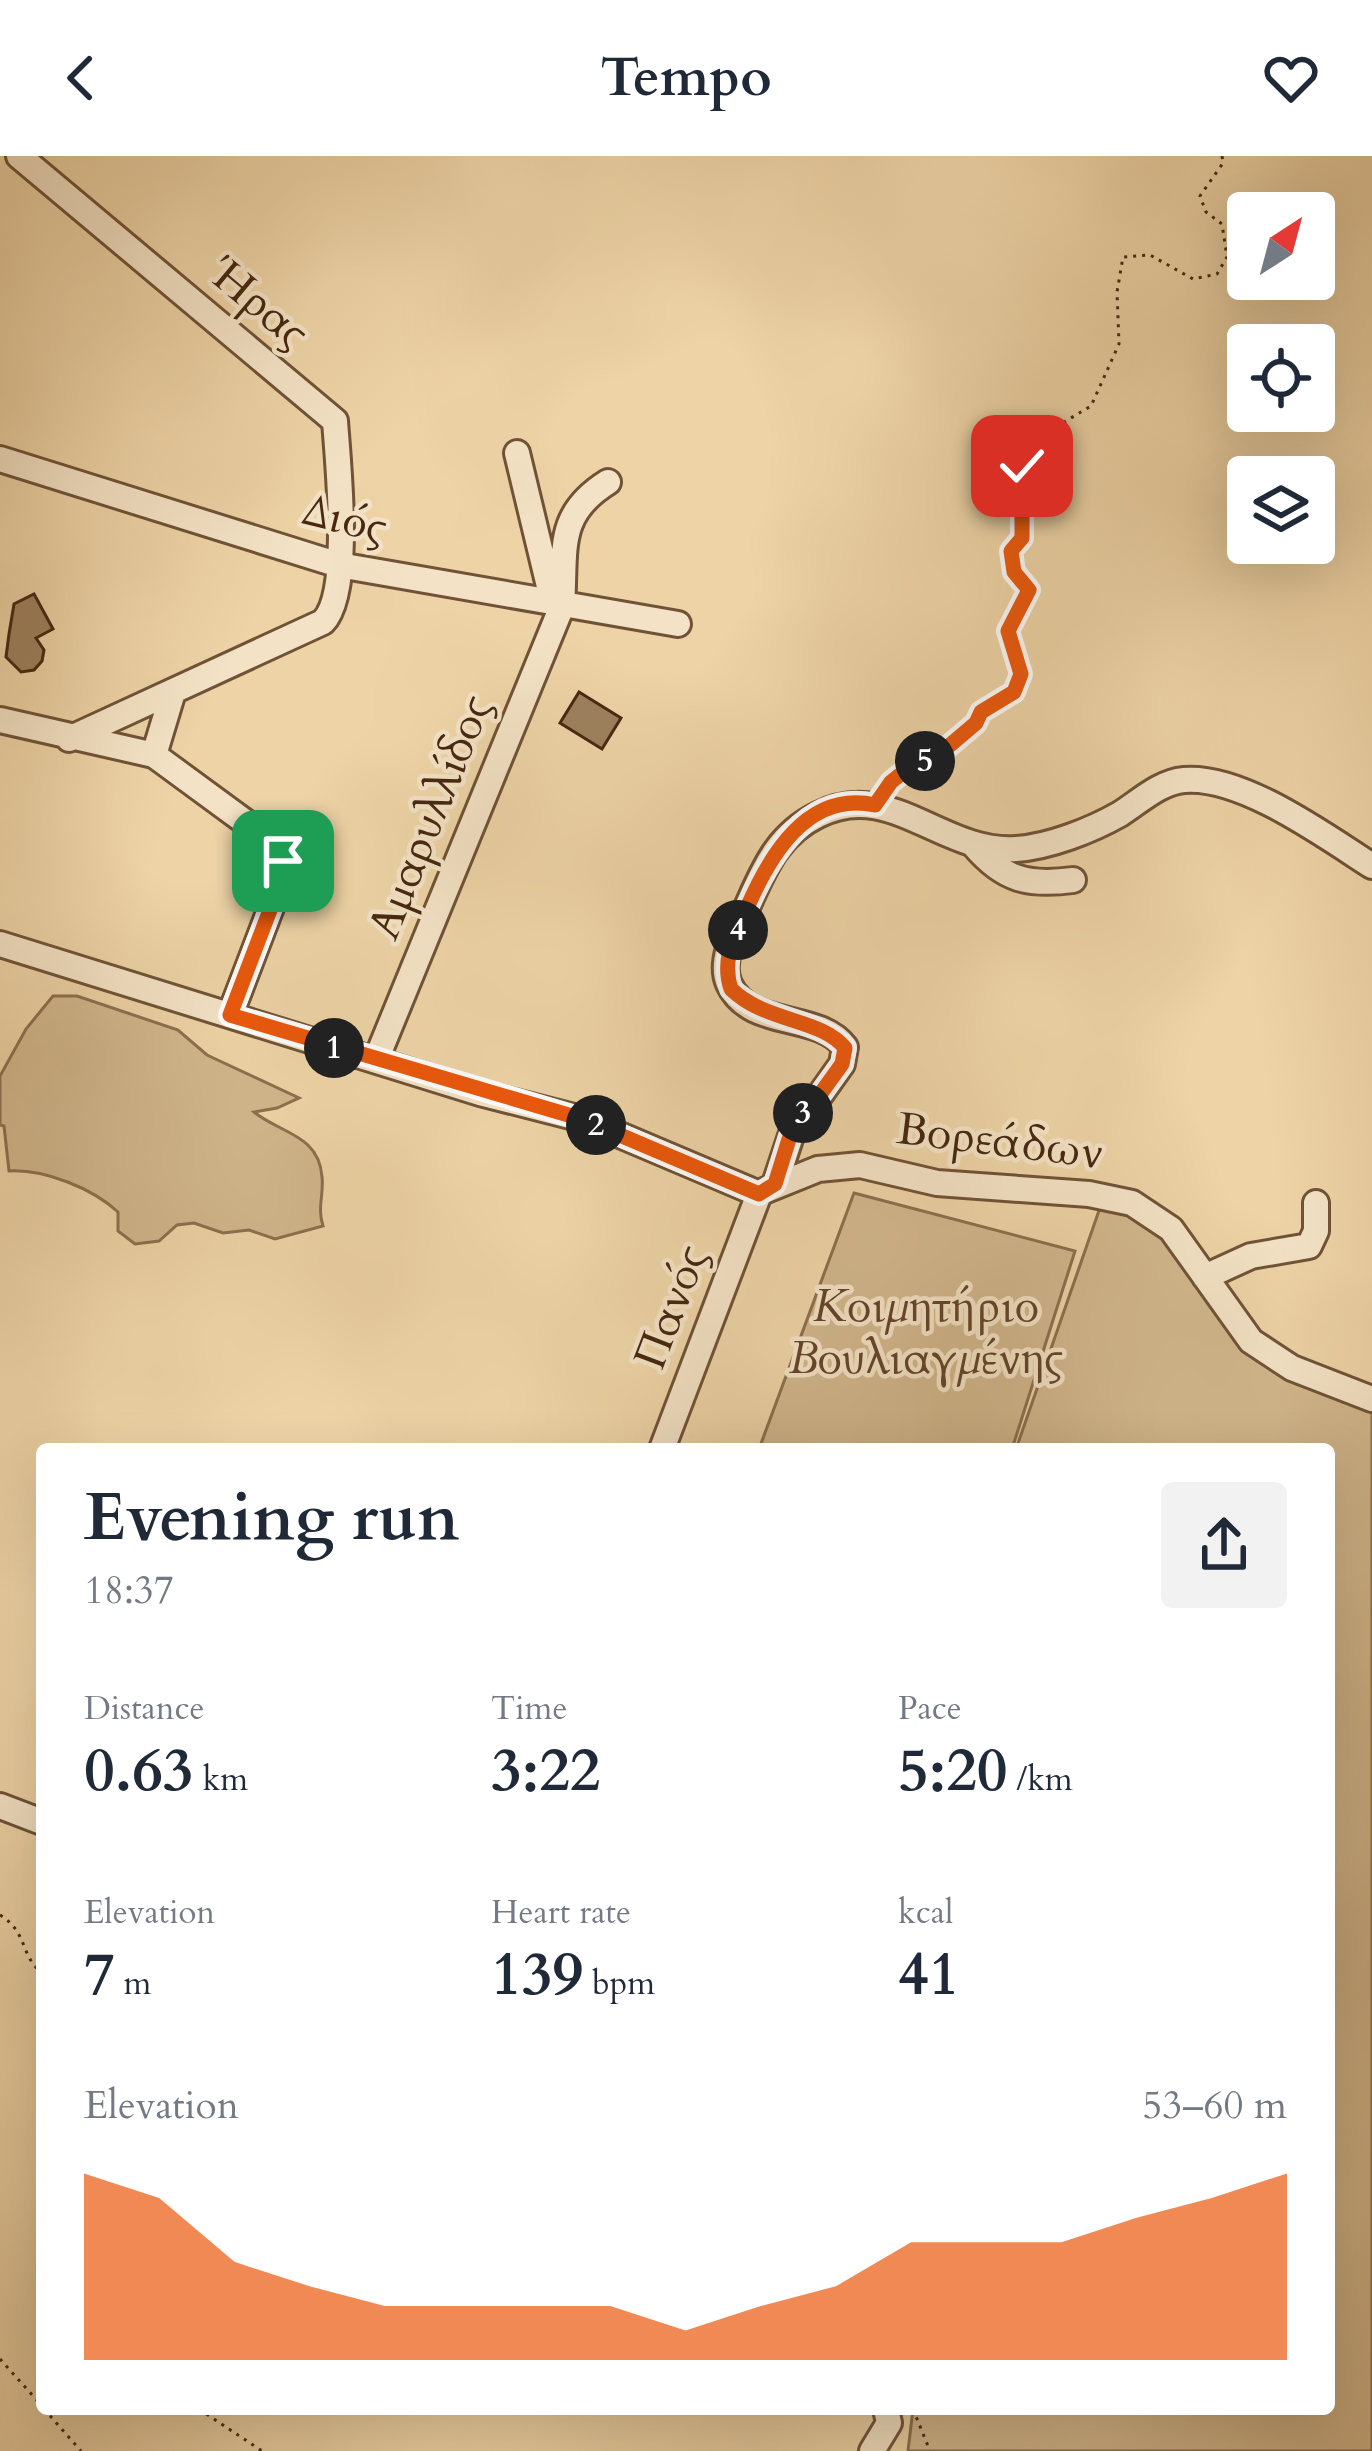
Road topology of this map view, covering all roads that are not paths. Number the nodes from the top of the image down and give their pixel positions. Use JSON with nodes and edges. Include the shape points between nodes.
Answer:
{"nodes":[{"id":1,"x":20,"y":156,"type":"edge"},
{"id":2,"x":517,"y":453,"type":"dead end"},
{"id":3,"x":0,"y":459,"type":"edge"},
{"id":4,"x":608,"y":482,"type":"dead end"},
{"id":5,"x":339,"y":565,"type":"junction"},
{"id":6,"x":558,"y":605,"type":"junction"},
{"id":7,"x":678,"y":624,"type":"dead end"},
{"id":8,"x":173,"y":692,"type":"junction"},
{"id":9,"x":0,"y":720,"type":"edge"},
{"id":10,"x":69,"y":739,"type":"junction"},
{"id":11,"x":154,"y":755,"type":"junction"},
{"id":12,"x":973,"y":844,"type":"junction"},
{"id":13,"x":1372,"y":866,"type":"edge"},
{"id":14,"x":1073,"y":880,"type":"dead end"},
{"id":15,"x":0,"y":944,"type":"edge"},
{"id":16,"x":230,"y":1015,"type":"junction"},
{"id":17,"x":376,"y":1060,"type":"junction"},
{"id":18,"x":767,"y":1189,"type":"junction"},
{"id":19,"x":1316,"y":1203,"type":"dead end"},
{"id":20,"x":1205,"y":1277,"type":"junction"},
{"id":21,"x":1372,"y":1399,"type":"edge"},
{"id":22,"x":664,"y":1443,"type":"edge"},
{"id":23,"x":0,"y":1806,"type":"edge"},
{"id":24,"x":36,"y":1820,"type":"edge"},
{"id":25,"x":887,"y":2415,"type":"edge"},
{"id":26,"x":872,"y":2451,"type":"edge"}],
"edges":[{"from":1,"to":5,"type":"street","name":"Ήρας","via":[[335,421]]},
{"from":2,"to":6,"type":"street"},
{"from":3,"to":5,"type":"street","name":"Διός"},
{"from":4,"to":6,"type":"street","name":"Αμαρυλλίδος","via":[[582,499],[567,529]]},
{"from":5,"to":6,"type":"street","name":"Διός"},
{"from":5,"to":8,"type":"street","name":"Ήρας","via":[[333,612],[323,622]]},
{"from":6,"to":7,"type":"street","name":"Διός"},
{"from":6,"to":17,"type":"street","name":"Αμαρυλλίδος"},
{"from":8,"to":10,"type":"street","name":"Ήρας"},
{"from":8,"to":11,"type":"street"},
{"from":9,"to":10,"type":"street"},
{"from":10,"to":11,"type":"street"},
{"from":11,"to":16,"type":"street","via":[[271,841],[283,861]]},
{"from":12,"to":13,"type":"street","via":[[1016,849],[1054,841],[1183,780],[1281,808]]},
{"from":12,"to":14,"type":"street","via":[[1021,882]]},
{"from":12,"to":18,"type":"street","name":"Πανός","via":[[861,802],[831,808],[778,845],[727,955],[731,989],[748,1006],[829,1033],[845,1048]]},
{"from":15,"to":16,"type":"street"},
{"from":16,"to":17,"type":"street"},
{"from":17,"to":18,"type":"street","via":[[582,1119]]},
{"from":18,"to":20,"type":"street","name":"Βορεάδων","via":[[818,1169],[860,1165],[937,1183],[1107,1196],[1164,1222]]},
{"from":18,"to":22,"type":"street","name":"Πανός"},
{"from":19,"to":20,"type":"street","via":[[1309,1246],[1251,1256]]},
{"from":20,"to":21,"type":"street","name":"Βορεάδων","via":[[1261,1348]]},
{"from":23,"to":24,"type":"street"},
{"from":25,"to":26,"type":"street"}]}
